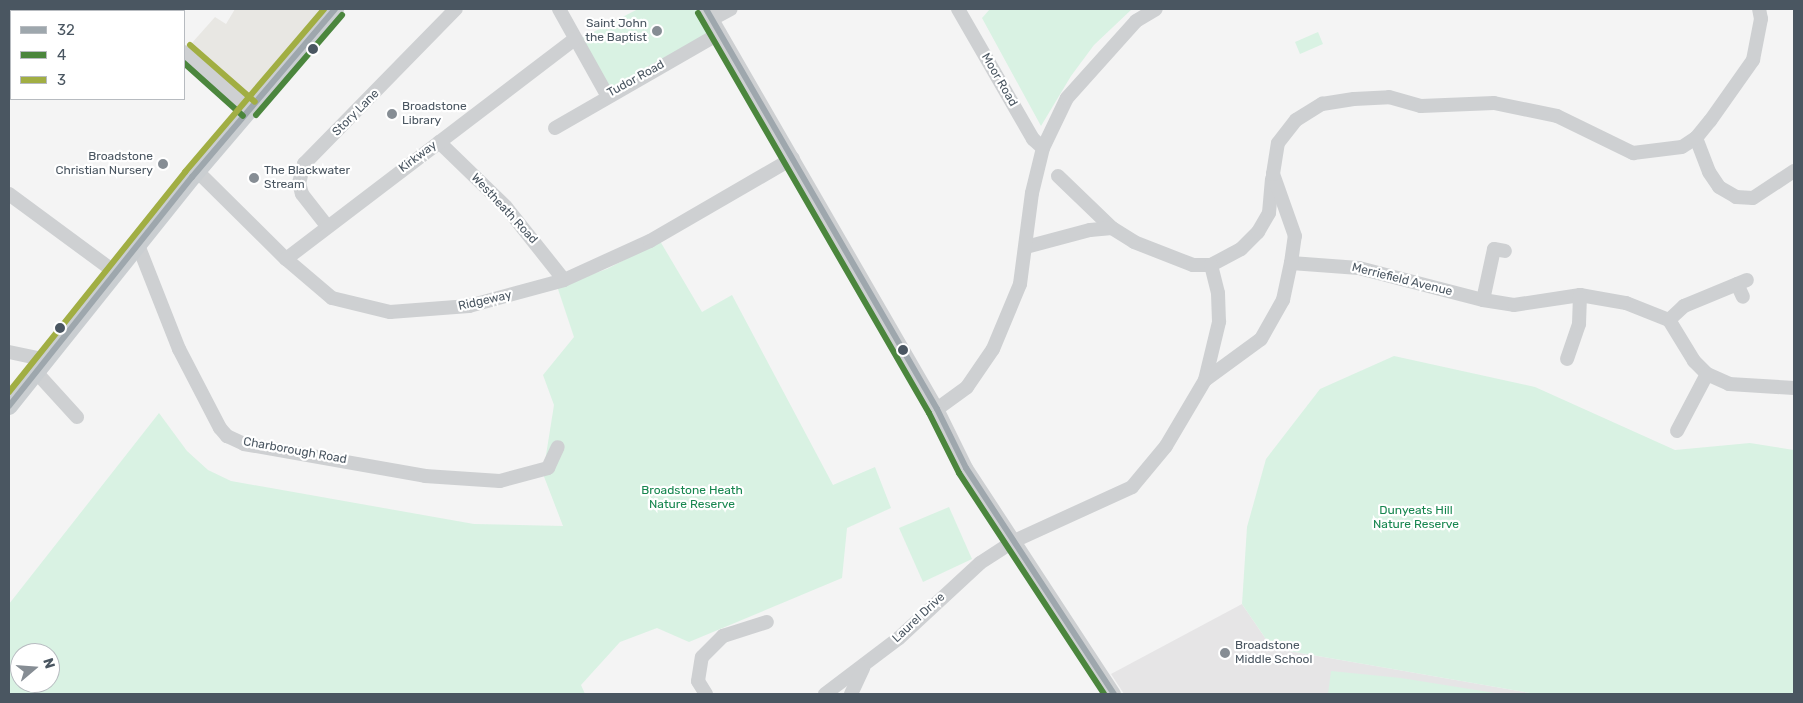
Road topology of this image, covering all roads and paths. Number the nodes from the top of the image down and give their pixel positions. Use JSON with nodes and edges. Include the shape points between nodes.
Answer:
{"nodes":[{"id":1,"x":93,"y":9,"type":"edge"},
{"id":2,"x":114,"y":9,"type":"edge"},
{"id":3,"x":335,"y":9,"type":"edge"},
{"id":4,"x":456,"y":9,"type":"edge"},
{"id":5,"x":559,"y":9,"type":"edge"},
{"id":6,"x":730,"y":9,"type":"edge"},
{"id":7,"x":958,"y":9,"type":"edge"},
{"id":8,"x":1156,"y":9,"type":"edge"},
{"id":9,"x":1759,"y":9,"type":"edge"},
{"id":10,"x":709,"y":14,"type":"edge"},
{"id":11,"x":720,"y":33,"type":"junction"},
{"id":12,"x":575,"y":39,"type":"junction"},
{"id":13,"x":188,"y":56,"type":"edge"},
{"id":14,"x":608,"y":95,"type":"junction"},
{"id":15,"x":249,"y":109,"type":"junction"},
{"id":16,"x":555,"y":128,"type":"dead end"},
{"id":17,"x":1696,"y":138,"type":"junction"},
{"id":18,"x":439,"y":142,"type":"junction"},
{"id":19,"x":1043,"y":148,"type":"junction"},
{"id":20,"x":793,"y":158,"type":"junction"},
{"id":21,"x":197,"y":170,"type":"junction"},
{"id":22,"x":1794,"y":171,"type":"edge"},
{"id":23,"x":1273,"y":174,"type":"junction"},
{"id":24,"x":1058,"y":176,"type":"dead end"},
{"id":25,"x":9,"y":194,"type":"edge"},
{"id":26,"x":327,"y":226,"type":"junction"},
{"id":27,"x":1112,"y":228,"type":"junction"},
{"id":28,"x":138,"y":245,"type":"junction"},
{"id":29,"x":1026,"y":247,"type":"junction"},
{"id":30,"x":1505,"y":251,"type":"dead end"},
{"id":31,"x":286,"y":258,"type":"junction"},
{"id":32,"x":1292,"y":263,"type":"junction"},
{"id":33,"x":1211,"y":265,"type":"junction"},
{"id":34,"x":116,"y":273,"type":"junction"},
{"id":35,"x":564,"y":280,"type":"junction"},
{"id":36,"x":1580,"y":295,"type":"junction"},
{"id":37,"x":1743,"y":297,"type":"dead end"},
{"id":38,"x":1483,"y":300,"type":"junction"},
{"id":39,"x":1670,"y":320,"type":"junction"},
{"id":40,"x":9,"y":352,"type":"edge"},
{"id":41,"x":1567,"y":359,"type":"dead end"},
{"id":42,"x":41,"y":366,"type":"junction"},
{"id":43,"x":1707,"y":374,"type":"junction"},
{"id":44,"x":1205,"y":380,"type":"junction"},
{"id":45,"x":1794,"y":388,"type":"edge"},
{"id":46,"x":9,"y":406,"type":"edge"},
{"id":47,"x":937,"y":409,"type":"junction"},
{"id":48,"x":77,"y":417,"type":"dead end"},
{"id":49,"x":1677,"y":431,"type":"dead end"},
{"id":50,"x":558,"y":447,"type":"dead end"},
{"id":51,"x":1012,"y":542,"type":"junction"},
{"id":52,"x":767,"y":622,"type":"dead end"},
{"id":53,"x":863,"y":667,"type":"junction"},
{"id":54,"x":706,"y":694,"type":"edge"},
{"id":55,"x":825,"y":694,"type":"edge"},
{"id":56,"x":851,"y":694,"type":"edge"},
{"id":57,"x":1114,"y":694,"type":"edge"}],
"edges":[{"from":1,"to":2,"type":"street"},
{"from":3,"to":15,"type":"main road"},
{"from":4,"to":26,"type":"street","name":"Story Lane","via":[[304,164],[299,183],[302,194]]},
{"from":5,"to":12,"type":"street"},
{"from":6,"to":10,"type":"street"},
{"from":7,"to":19,"type":"street","name":"Moor Road","via":[[1033,139]]},
{"from":8,"to":19,"type":"street","via":[[1136,21],[1067,98]]},
{"from":9,"to":17,"type":"street","via":[[1761,19],[1753,60]]},
{"from":10,"to":11,"type":"street"},
{"from":11,"to":14,"type":"street","name":"Tudor Road"},
{"from":11,"to":20,"type":"street"},
{"from":12,"to":14,"type":"street"},
{"from":12,"to":18,"type":"street","name":"Kirkway"},
{"from":13,"to":15,"type":"street"},
{"from":14,"to":16,"type":"street","name":"Tudor Road"},
{"from":15,"to":21,"type":"main road"},
{"from":17,"to":22,"type":"street","via":[[1719,187],[1736,197],[1752,198]]},
{"from":17,"to":23,"type":"street","via":[[1682,147],[1633,153],[1557,116],[1526,108],[1494,102],[1421,106],[1390,98],[1354,98],[1322,104],[1296,120],[1278,143]]},
{"from":18,"to":26,"type":"street","name":"Kirkway"},
{"from":18,"to":35,"type":"street","name":"Westheath Road","via":[[506,207]]},
{"from":19,"to":29,"type":"street","via":[[1032,192]]},
{"from":20,"to":35,"type":"street","name":"Ridgeway","via":[[650,241]]},
{"from":20,"to":47,"type":"street"},
{"from":21,"to":28,"type":"main road"},
{"from":21,"to":31,"type":"street","name":"Ridgeway"},
{"from":23,"to":32,"type":"street","via":[[1295,236]]},
{"from":23,"to":33,"type":"street","via":[[1269,213],[1258,232],[1241,249]]},
{"from":24,"to":27,"type":"street"},
{"from":25,"to":34,"type":"street"},
{"from":26,"to":31,"type":"street","name":"Kirkway"},
{"from":27,"to":29,"type":"street","via":[[1090,230]]},
{"from":27,"to":33,"type":"street","via":[[1134,242],[1194,265]]},
{"from":28,"to":34,"type":"main road"},
{"from":28,"to":50,"type":"street","name":"Charborough Road","via":[[179,349],[227,436],[244,444],[426,476],[483,481],[535,474],[548,468]]},
{"from":29,"to":47,"type":"street","via":[[1020,284],[993,350],[966,387]]},
{"from":30,"to":38,"type":"street","via":[[1494,249]]},
{"from":31,"to":35,"type":"street","name":"Ridgeway","via":[[332,298],[390,312],[469,306]]},
{"from":32,"to":38,"type":"street","name":"Merriefield Avenue","via":[[1359,268]]},
{"from":32,"to":44,"type":"street","via":[[1283,300],[1261,339]]},
{"from":33,"to":44,"type":"street","via":[[1218,293],[1218,322]]},
{"from":34,"to":42,"type":"main road"},
{"from":36,"to":38,"type":"street","name":"Merriefield Avenue","via":[[1514,305]]},
{"from":36,"to":39,"type":"street","name":"Merriefield Avenue","via":[[1626,303]]},
{"from":36,"to":41,"type":"street","via":[[1579,324]]},
{"from":37,"to":39,"type":"street","via":[[1742,282],[1684,306]]},
{"from":39,"to":43,"type":"street","via":[[1694,361]]},
{"from":40,"to":42,"type":"street"},
{"from":42,"to":46,"type":"main road"},
{"from":42,"to":48,"type":"street"},
{"from":43,"to":45,"type":"street","via":[[1729,384]]},
{"from":43,"to":49,"type":"street"},
{"from":44,"to":51,"type":"street","name":"Laurel Drive","via":[[1166,446],[1132,487]]},
{"from":47,"to":51,"type":"street","via":[[966,468]]},
{"from":51,"to":53,"type":"street","name":"Laurel Drive","via":[[980,563]]},
{"from":51,"to":57,"type":"street"},
{"from":52,"to":54,"type":"street","via":[[723,636],[702,657],[698,681]]},
{"from":53,"to":55,"type":"street","name":"Laurel Drive"},
{"from":53,"to":56,"type":"street"}]}
